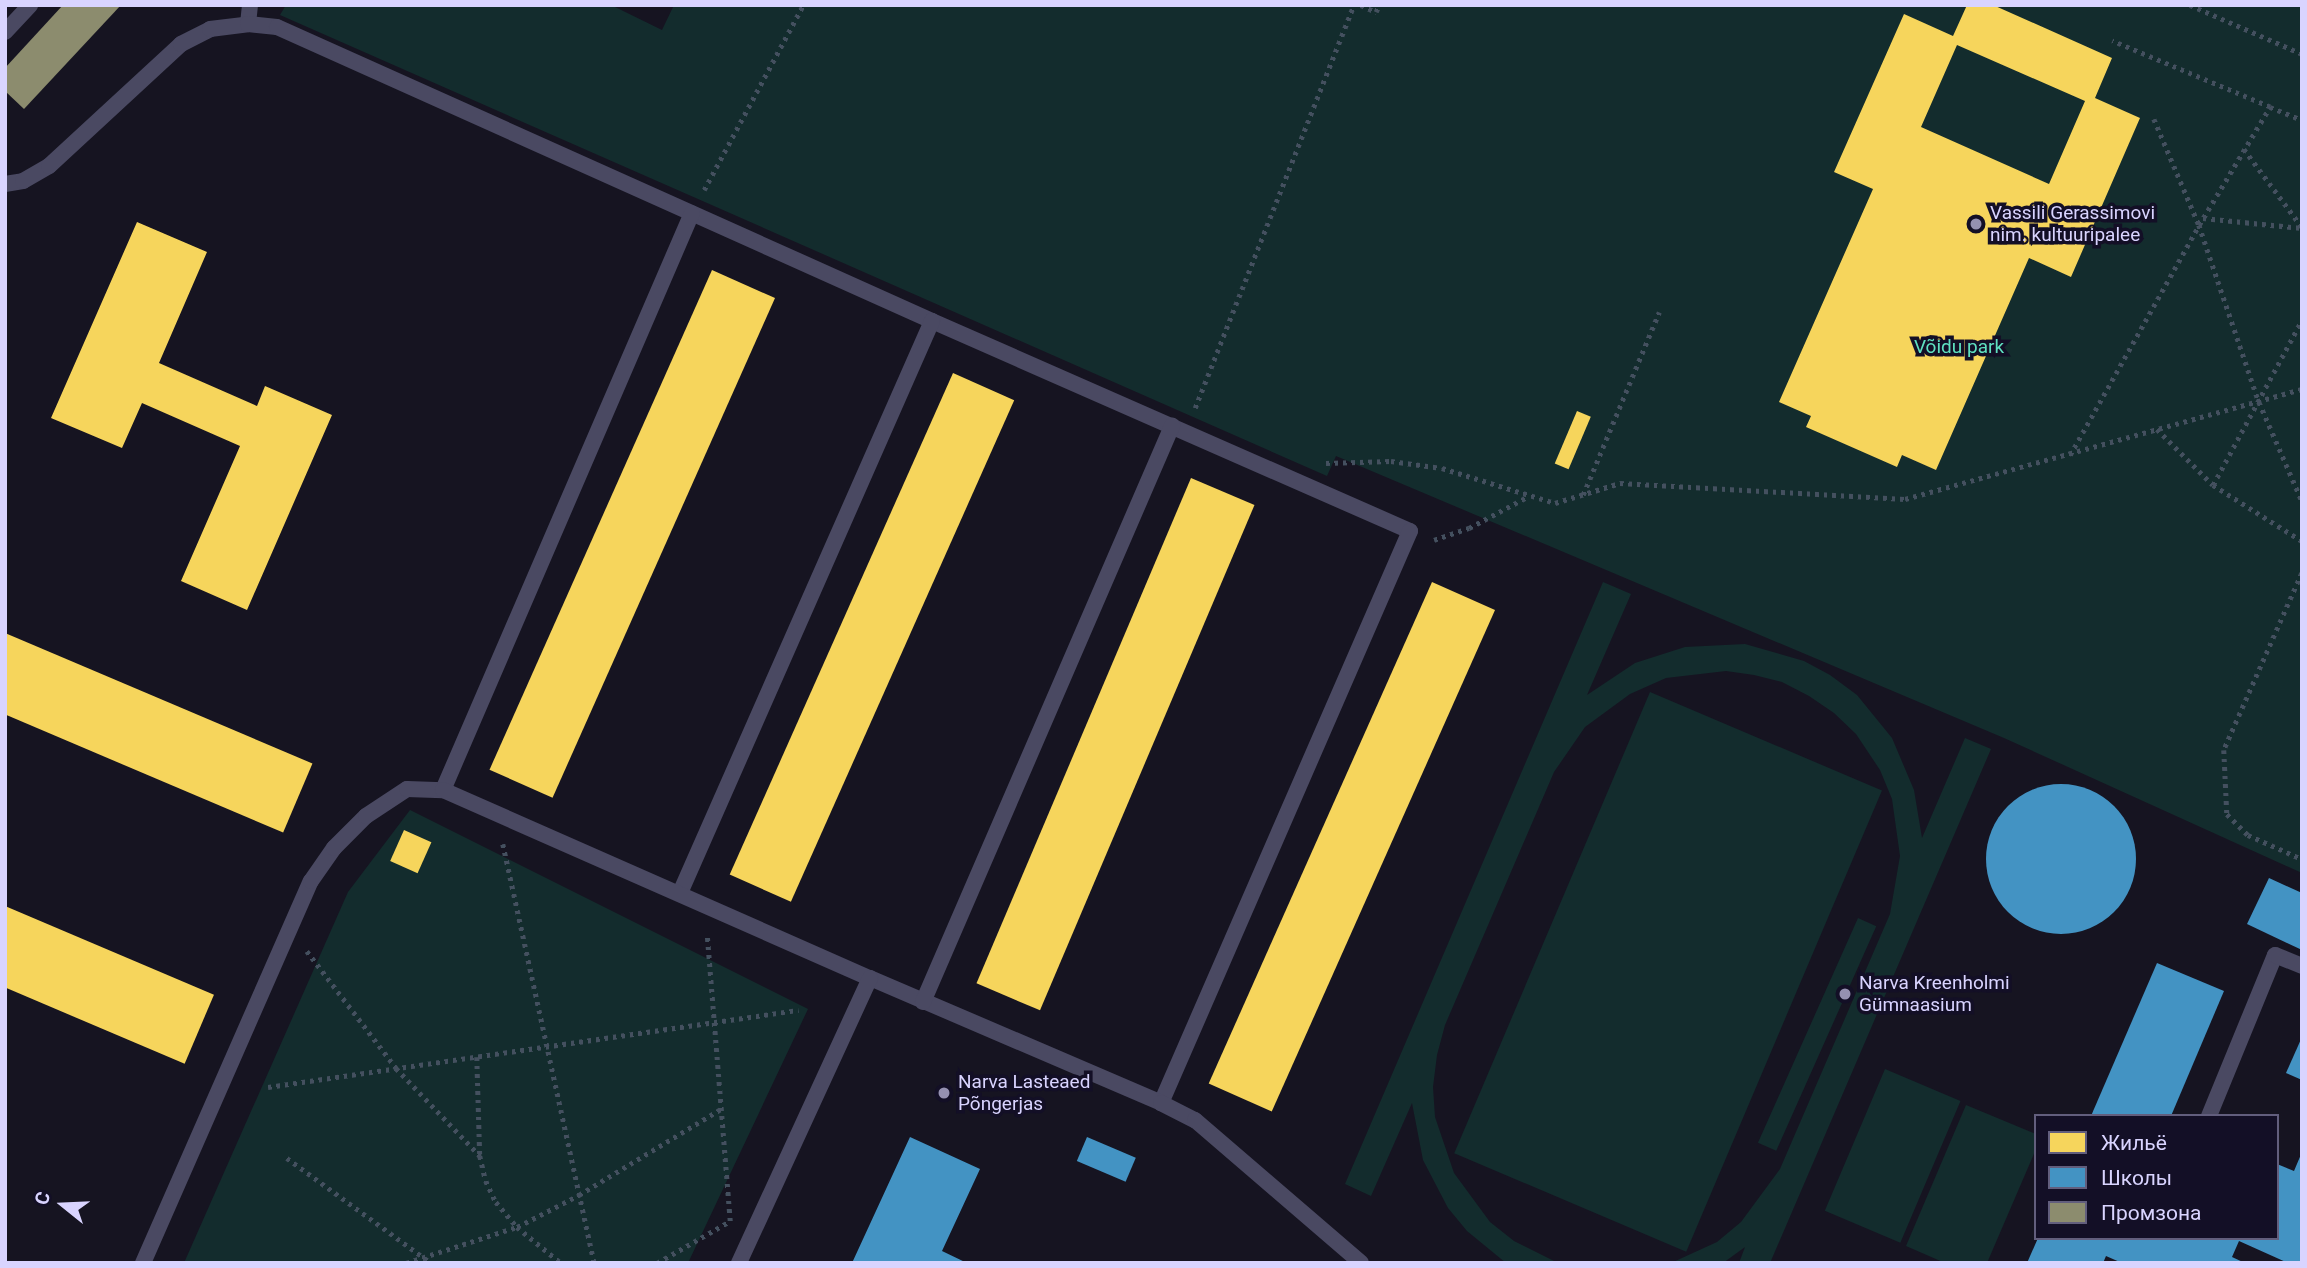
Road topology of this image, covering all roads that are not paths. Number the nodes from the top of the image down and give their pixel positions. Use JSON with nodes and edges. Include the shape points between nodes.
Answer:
{"nodes":[{"id":1,"x":30,"y":5,"type":"edge"},
{"id":2,"x":250,"y":5,"type":"edge"},
{"id":3,"x":248,"y":24,"type":"junction"},
{"id":4,"x":5,"y":32,"type":"edge"},
{"id":5,"x":5,"y":184,"type":"edge"},
{"id":6,"x":692,"y":213,"type":"junction"},
{"id":7,"x":932,"y":321,"type":"junction"},
{"id":8,"x":1179,"y":429,"type":"junction"},
{"id":9,"x":443,"y":790,"type":"junction"},
{"id":10,"x":680,"y":893,"type":"junction"},
{"id":11,"x":2302,"y":966,"type":"edge"},
{"id":12,"x":870,"y":978,"type":"junction"},
{"id":13,"x":923,"y":1002,"type":"junction"},
{"id":14,"x":1161,"y":1103,"type":"junction"},
{"id":15,"x":2209,"y":1114,"type":"edge"},
{"id":16,"x":143,"y":1263,"type":"edge"},
{"id":17,"x":739,"y":1263,"type":"edge"},
{"id":18,"x":1361,"y":1263,"type":"edge"}],
"edges":[{"from":1,"to":4,"type":"lane"},
{"from":2,"to":3,"type":"lane"},
{"from":3,"to":5,"type":"lane","via":[[210,29],[181,44],[49,166],[23,181]]},
{"from":3,"to":6,"type":"lane","via":[[277,27]]},
{"from":6,"to":7,"type":"lane"},
{"from":6,"to":9,"type":"lane"},
{"from":7,"to":8,"type":"lane"},
{"from":7,"to":10,"type":"lane"},
{"from":8,"to":13,"type":"lane"},
{"from":8,"to":14,"type":"lane","via":[[1410,531]]},
{"from":9,"to":10,"type":"lane"},
{"from":9,"to":16,"type":"lane","via":[[407,789],[366,816],[334,848],[311,881]]},
{"from":10,"to":12,"type":"lane"},
{"from":11,"to":15,"type":"lane","via":[[2275,955]]},
{"from":12,"to":13,"type":"lane"},
{"from":12,"to":17,"type":"lane"},
{"from":13,"to":14,"type":"lane"},
{"from":14,"to":18,"type":"lane","via":[[1195,1120]]}]}
